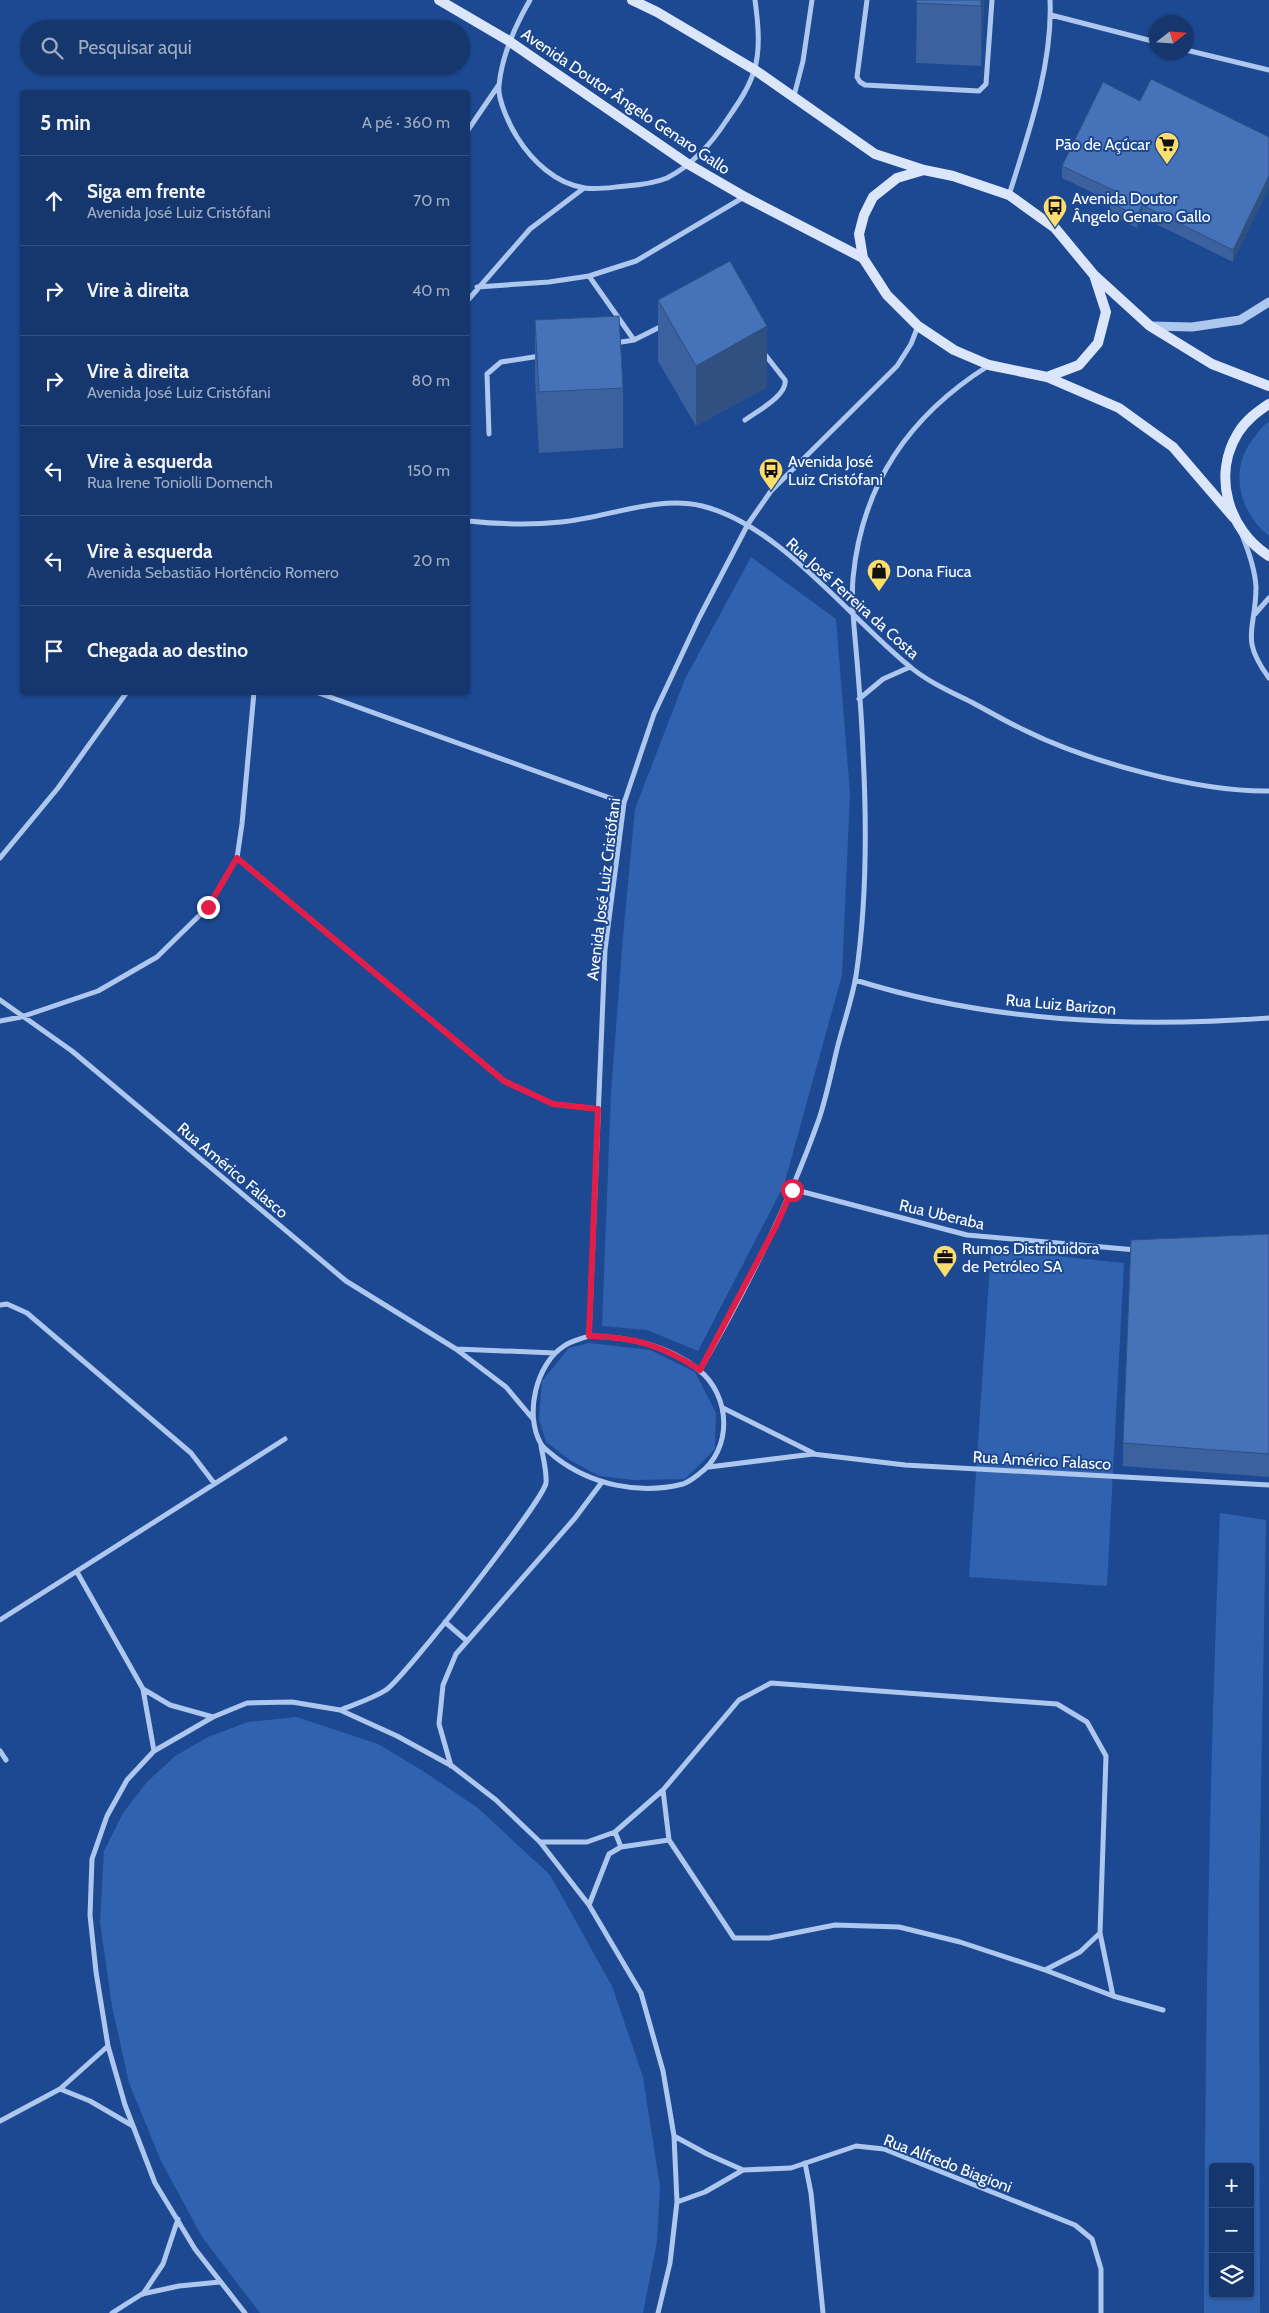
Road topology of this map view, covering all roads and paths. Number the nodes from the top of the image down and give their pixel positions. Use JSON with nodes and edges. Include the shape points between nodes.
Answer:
{"nodes":[{"id":1,"x":439,"y":0,"type":"edge"},
{"id":2,"x":530,"y":0,"type":"edge"},
{"id":3,"x":632,"y":0,"type":"edge"},
{"id":4,"x":755,"y":0,"type":"edge"},
{"id":5,"x":812,"y":0,"type":"edge"},
{"id":6,"x":867,"y":0,"type":"edge"},
{"id":7,"x":992,"y":0,"type":"edge"},
{"id":8,"x":1050,"y":0,"type":"edge"},
{"id":9,"x":1051,"y":15,"type":"junction"},
{"id":10,"x":1149,"y":40,"type":"edge"},
{"id":11,"x":509,"y":41,"type":"junction"},
{"id":12,"x":1194,"y":52,"type":"edge"},
{"id":13,"x":754,"y":70,"type":"junction"},
{"id":14,"x":1269,"y":70,"type":"edge"},
{"id":15,"x":498,"y":86,"type":"junction"},
{"id":16,"x":794,"y":96,"type":"junction"},
{"id":17,"x":470,"y":127,"type":"edge"},
{"id":18,"x":688,"y":164,"type":"junction"},
{"id":19,"x":924,"y":170,"type":"junction"},
{"id":20,"x":584,"y":188,"type":"junction"},
{"id":21,"x":1009,"y":195,"type":"junction"},
{"id":22,"x":745,"y":197,"type":"junction"},
{"id":23,"x":863,"y":258,"type":"junction"},
{"id":24,"x":1094,"y":275,"type":"junction"},
{"id":25,"x":589,"y":276,"type":"junction"},
{"id":26,"x":477,"y":287,"type":"junction"},
{"id":27,"x":470,"y":297,"type":"edge"},
{"id":28,"x":1269,"y":302,"type":"edge"},
{"id":29,"x":670,"y":322,"type":"edge"},
{"id":30,"x":918,"y":326,"type":"junction"},
{"id":31,"x":1150,"y":326,"type":"junction"},
{"id":32,"x":634,"y":340,"type":"junction"},
{"id":33,"x":606,"y":344,"type":"edge"},
{"id":34,"x":762,"y":350,"type":"edge"},
{"id":35,"x":549,"y":354,"type":"edge"},
{"id":36,"x":989,"y":365,"type":"junction"},
{"id":37,"x":1047,"y":377,"type":"junction"},
{"id":38,"x":1269,"y":386,"type":"edge"},
{"id":39,"x":1269,"y":404,"type":"edge"},
{"id":40,"x":745,"y":420,"type":"dead end"},
{"id":41,"x":489,"y":434,"type":"dead end"},
{"id":42,"x":470,"y":520,"type":"edge"},
{"id":43,"x":1236,"y":522,"type":"junction"},
{"id":44,"x":748,"y":524,"type":"junction"},
{"id":45,"x":1269,"y":556,"type":"edge"},
{"id":46,"x":1269,"y":598,"type":"edge"},
{"id":47,"x":853,"y":614,"type":"junction"},
{"id":48,"x":1254,"y":614,"type":"junction"},
{"id":49,"x":910,"y":667,"type":"junction"},
{"id":50,"x":1269,"y":678,"type":"edge"},
{"id":51,"x":125,"y":695,"type":"edge"},
{"id":52,"x":254,"y":695,"type":"edge"},
{"id":53,"x":324,"y":695,"type":"edge"},
{"id":54,"x":860,"y":699,"type":"junction"},
{"id":55,"x":1269,"y":791,"type":"edge"},
{"id":56,"x":624,"y":803,"type":"junction"},
{"id":57,"x":0,"y":858,"type":"edge"},
{"id":58,"x":237,"y":858,"type":"junction"},
{"id":59,"x":855,"y":980,"type":"junction"},
{"id":60,"x":0,"y":1000,"type":"edge"},
{"id":61,"x":21,"y":1017,"type":"junction"},
{"id":62,"x":1269,"y":1018,"type":"edge"},
{"id":63,"x":0,"y":1020,"type":"edge"},
{"id":64,"x":598,"y":1109,"type":"junction"},
{"id":65,"x":792,"y":1190,"type":"junction"},
{"id":66,"x":1148,"y":1250,"type":"edge"},
{"id":67,"x":0,"y":1305,"type":"edge"},
{"id":68,"x":589,"y":1336,"type":"junction"},
{"id":69,"x":456,"y":1349,"type":"junction"},
{"id":70,"x":555,"y":1353,"type":"junction"},
{"id":71,"x":700,"y":1370,"type":"junction"},
{"id":72,"x":723,"y":1408,"type":"junction"},
{"id":73,"x":533,"y":1419,"type":"junction"},
{"id":74,"x":285,"y":1439,"type":"dead end"},
{"id":75,"x":541,"y":1445,"type":"junction"},
{"id":76,"x":813,"y":1454,"type":"junction"},
{"id":77,"x":709,"y":1467,"type":"junction"},
{"id":78,"x":602,"y":1482,"type":"junction"},
{"id":79,"x":214,"y":1483,"type":"junction"},
{"id":80,"x":1269,"y":1485,"type":"edge"},
{"id":81,"x":77,"y":1572,"type":"junction"},
{"id":82,"x":0,"y":1620,"type":"edge"},
{"id":83,"x":445,"y":1622,"type":"junction"},
{"id":84,"x":467,"y":1641,"type":"junction"},
{"id":85,"x":143,"y":1688,"type":"junction"},
{"id":86,"x":340,"y":1710,"type":"junction"},
{"id":87,"x":212,"y":1717,"type":"junction"},
{"id":88,"x":0,"y":1751,"type":"edge"},
{"id":89,"x":154,"y":1752,"type":"junction"},
{"id":90,"x":6,"y":1760,"type":"dead end"},
{"id":91,"x":452,"y":1766,"type":"junction"},
{"id":92,"x":663,"y":1790,"type":"junction"},
{"id":93,"x":615,"y":1832,"type":"junction"},
{"id":94,"x":669,"y":1840,"type":"junction"},
{"id":95,"x":540,"y":1842,"type":"junction"},
{"id":96,"x":621,"y":1847,"type":"junction"},
{"id":97,"x":589,"y":1905,"type":"junction"},
{"id":98,"x":1100,"y":1933,"type":"junction"},
{"id":99,"x":1045,"y":1970,"type":"junction"},
{"id":100,"x":1113,"y":1996,"type":"junction"},
{"id":101,"x":1162,"y":2010,"type":"dead end"},
{"id":102,"x":108,"y":2046,"type":"junction"},
{"id":103,"x":60,"y":2089,"type":"junction"},
{"id":104,"x":0,"y":2121,"type":"edge"},
{"id":105,"x":133,"y":2126,"type":"junction"},
{"id":106,"x":674,"y":2136,"type":"junction"},
{"id":107,"x":805,"y":2163,"type":"junction"},
{"id":108,"x":743,"y":2170,"type":"junction"},
{"id":109,"x":677,"y":2202,"type":"junction"},
{"id":110,"x":178,"y":2220,"type":"junction"},
{"id":111,"x":220,"y":2282,"type":"junction"},
{"id":112,"x":142,"y":2294,"type":"junction"},
{"id":113,"x":112,"y":2313,"type":"edge"},
{"id":114,"x":245,"y":2313,"type":"edge"},
{"id":115,"x":658,"y":2313,"type":"edge"},
{"id":116,"x":823,"y":2313,"type":"edge"},
{"id":117,"x":1101,"y":2313,"type":"edge"}],
"edges":[{"from":1,"to":11,"type":"main road","name":"Avenida Doutor Ângelo Genaro Gallo"},
{"from":2,"to":11,"type":"street"},
{"from":3,"to":13,"type":"main road"},
{"from":4,"to":13,"type":"street","via":[[758,28]]},
{"from":5,"to":16,"type":"street"},
{"from":6,"to":7,"type":"street","via":[[857,77],[860,82],[865,85],[979,91],[986,84]]},
{"from":8,"to":9,"type":"street"},
{"from":9,"to":10,"type":"street"},
{"from":9,"to":21,"type":"street","via":[[1030,130]]},
{"from":11,"to":15,"type":"street"},
{"from":11,"to":18,"type":"main road","name":"Avenida Doutor Ângelo Genaro Gallo"},
{"from":12,"to":14,"type":"street"},
{"from":13,"to":16,"type":"main road"},
{"from":13,"to":18,"type":"street","via":[[745,93],[719,133]]},
{"from":15,"to":17,"type":"street"},
{"from":15,"to":20,"type":"street","via":[[508,124],[525,150],[544,169],[563,181]]},
{"from":16,"to":19,"type":"main road","via":[[875,154]]},
{"from":18,"to":20,"type":"street","via":[[666,178],[641,184]]},
{"from":18,"to":22,"type":"main road","name":"Avenida Doutor Ângelo Genaro Gallo"},
{"from":19,"to":21,"type":"main road"},
{"from":19,"to":23,"type":"main road","via":[[897,178],[873,196],[859,234]]},
{"from":20,"to":26,"type":"street","via":[[530,229]]},
{"from":21,"to":24,"type":"main road","via":[[1055,228]]},
{"from":22,"to":23,"type":"main road","name":"Avenida Doutor Ângelo Genaro Gallo"},
{"from":22,"to":25,"type":"street","via":[[636,261]]},
{"from":23,"to":30,"type":"main road","name":"Avenida Doutor Ângelo Genaro Gallo","via":[[887,295]]},
{"from":24,"to":31,"type":"main road"},
{"from":24,"to":37,"type":"main road","via":[[1106,312],[1098,342],[1079,365]]},
{"from":25,"to":26,"type":"street"},
{"from":25,"to":32,"type":"street"},
{"from":26,"to":27,"type":"street"},
{"from":28,"to":31,"type":"street","via":[[1240,320],[1192,327]]},
{"from":29,"to":32,"type":"street"},
{"from":30,"to":36,"type":"main road","name":"Avenida Doutor Ângelo Genaro Gallo","via":[[954,350]]},
{"from":30,"to":44,"type":"street","name":"Avenida José Luiz Cristófani","via":[[897,366],[771,491]]},
{"from":31,"to":38,"type":"main road","via":[[1212,364]]},
{"from":32,"to":33,"type":"street"},
{"from":34,"to":40,"type":"street","via":[[786,380],[786,385],[783,392]]},
{"from":35,"to":41,"type":"street","via":[[501,362],[487,374]]},
{"from":36,"to":37,"type":"main road","name":"Avenida Doutor Ângelo Genaro Gallo"},
{"from":36,"to":47,"type":"street","via":[[931,409],[902,442],[876,488],[862,525],[853,580]]},
{"from":37,"to":43,"type":"main road","name":"Avenida Doutor Ângelo Genaro Gallo","via":[[1119,408],[1172,447]]},
{"from":39,"to":43,"type":"main road","name":"Avenida Doutor Ângelo Genaro Gallo","via":[[1243,426],[1229,453],[1225,475],[1227,497]]},
{"from":42,"to":44,"type":"street","name":"Rua José Ferreira da Costa","via":[[561,522],[669,503],[702,506]]},
{"from":43,"to":45,"type":"main road","name":"Avenida Doutor Ângelo Genaro Gallo","via":[[1251,542]]},
{"from":43,"to":48,"type":"street","via":[[1252,560],[1256,586]]},
{"from":44,"to":47,"type":"street","name":"Rua José Ferreira da Costa","via":[[788,554]]},
{"from":44,"to":56,"type":"street","name":"Avenida José Luiz Cristófani","via":[[654,714]]},
{"from":46,"to":48,"type":"street"},
{"from":47,"to":49,"type":"street","name":"Rua José Ferreira da Costa"},
{"from":47,"to":54,"type":"street"},
{"from":48,"to":50,"type":"street","via":[[1250,638],[1252,650]]},
{"from":49,"to":54,"type":"street","via":[[883,679]]},
{"from":49,"to":55,"type":"street","name":"Rua José Ferreira da Costa","via":[[1026,731],[1100,760],[1242,792]]},
{"from":51,"to":57,"type":"street","via":[[58,788]]},
{"from":52,"to":58,"type":"street"},
{"from":53,"to":56,"type":"street"},
{"from":54,"to":59,"type":"street","via":[[866,864]]},
{"from":56,"to":64,"type":"street","name":"Avenida José Luiz Cristófani","via":[[605,950]]},
{"from":58,"to":61,"type":"street","via":[[208,907],[157,957],[98,991]]},
{"from":58,"to":64,"type":"street","via":[[504,1081],[553,1104]]},
{"from":59,"to":62,"type":"street","name":"Rua Luiz Barizon","via":[[898,993],[976,1009],[1082,1021],[1202,1023]]},
{"from":59,"to":65,"type":"street","via":[[820,1116]]},
{"from":60,"to":61,"type":"street","name":"Rua Américo Falasco"},
{"from":61,"to":63,"type":"street"},
{"from":61,"to":69,"type":"street","name":"Rua Américo Falasco","via":[[72,1051],[346,1281]]},
{"from":64,"to":68,"type":"street","name":"Avenida José Luiz Cristófani"},
{"from":65,"to":66,"type":"street","name":"Rua Uberaba","via":[[968,1235]]},
{"from":65,"to":71,"type":"street"},
{"from":67,"to":79,"type":"street","via":[[7,1304],[26,1313],[191,1453]]},
{"from":68,"to":70,"type":"street","via":[[565,1345]]},
{"from":68,"to":71,"type":"street","via":[[620,1337],[652,1345],[675,1354]]},
{"from":69,"to":70,"type":"street","name":"Rua Américo Falasco"},
{"from":69,"to":73,"type":"street","name":"Rua Américo Falasco","via":[[506,1387]]},
{"from":70,"to":73,"type":"street","via":[[538,1379]]},
{"from":71,"to":72,"type":"street","via":[[714,1388]]},
{"from":72,"to":76,"type":"street","name":"Rua Américo Falasco"},
{"from":72,"to":77,"type":"street","via":[[724,1433],[719,1454]]},
{"from":73,"to":75,"type":"street"},
{"from":74,"to":79,"type":"street"},
{"from":75,"to":78,"type":"street","via":[[569,1468]]},
{"from":75,"to":83,"type":"street","via":[[546,1484],[536,1503]]},
{"from":76,"to":77,"type":"street","name":"Rua Américo Falasco"},
{"from":76,"to":80,"type":"street","name":"Rua Américo Falasco","via":[[904,1465]]},
{"from":77,"to":78,"type":"street","via":[[687,1483],[667,1488],[631,1488]]},
{"from":78,"to":84,"type":"street","via":[[575,1518]]},
{"from":79,"to":81,"type":"street"},
{"from":81,"to":82,"type":"street"},
{"from":81,"to":85,"type":"street"},
{"from":83,"to":84,"type":"street"},
{"from":83,"to":86,"type":"street","via":[[386,1690]]},
{"from":84,"to":91,"type":"street","via":[[456,1654],[442,1684],[439,1724]]},
{"from":85,"to":87,"type":"street","via":[[170,1705]]},
{"from":85,"to":89,"type":"street"},
{"from":86,"to":87,"type":"street","via":[[292,1702],[246,1703]]},
{"from":86,"to":91,"type":"street"},
{"from":87,"to":89,"type":"street"},
{"from":88,"to":90,"type":"street"},
{"from":89,"to":102,"type":"street","via":[[127,1780],[111,1808],[92,1859],[90,1915]]},
{"from":91,"to":95,"type":"street","via":[[496,1800]]},
{"from":92,"to":93,"type":"street"},
{"from":92,"to":94,"type":"street"},
{"from":92,"to":98,"type":"street","via":[[739,1700],[771,1683],[1057,1704],[1087,1722],[1106,1756]]},
{"from":93,"to":95,"type":"street","via":[[587,1842]]},
{"from":93,"to":96,"type":"street"},
{"from":94,"to":96,"type":"street"},
{"from":94,"to":99,"type":"street","via":[[734,1938],[769,1938],[835,1925],[899,1927],[960,1942]]},
{"from":95,"to":97,"type":"street"},
{"from":96,"to":97,"type":"street","via":[[609,1854]]},
{"from":97,"to":106,"type":"street","via":[[640,1993],[663,2071]]},
{"from":98,"to":99,"type":"street","via":[[1080,1952]]},
{"from":98,"to":100,"type":"street"},
{"from":99,"to":100,"type":"street"},
{"from":100,"to":101,"type":"street"},
{"from":102,"to":103,"type":"street"},
{"from":102,"to":105,"type":"street"},
{"from":103,"to":104,"type":"street"},
{"from":103,"to":105,"type":"street","via":[[90,2100]]},
{"from":105,"to":110,"type":"street","via":[[155,2183]]},
{"from":106,"to":108,"type":"street"},
{"from":106,"to":109,"type":"street"},
{"from":107,"to":108,"type":"street","name":"Rua Alfredo Biagioni","via":[[791,2168]]},
{"from":107,"to":116,"type":"street"},
{"from":107,"to":117,"type":"street","name":"Rua Alfredo Biagioni","via":[[856,2146],[884,2149],[1076,2225],[1092,2239],[1101,2268]]},
{"from":108,"to":109,"type":"street","via":[[704,2192]]},
{"from":109,"to":115,"type":"street","via":[[670,2263]]},
{"from":110,"to":111,"type":"street"},
{"from":110,"to":112,"type":"street","via":[[163,2264]]},
{"from":111,"to":112,"type":"street"},
{"from":111,"to":114,"type":"street"},
{"from":112,"to":113,"type":"street"}]}
